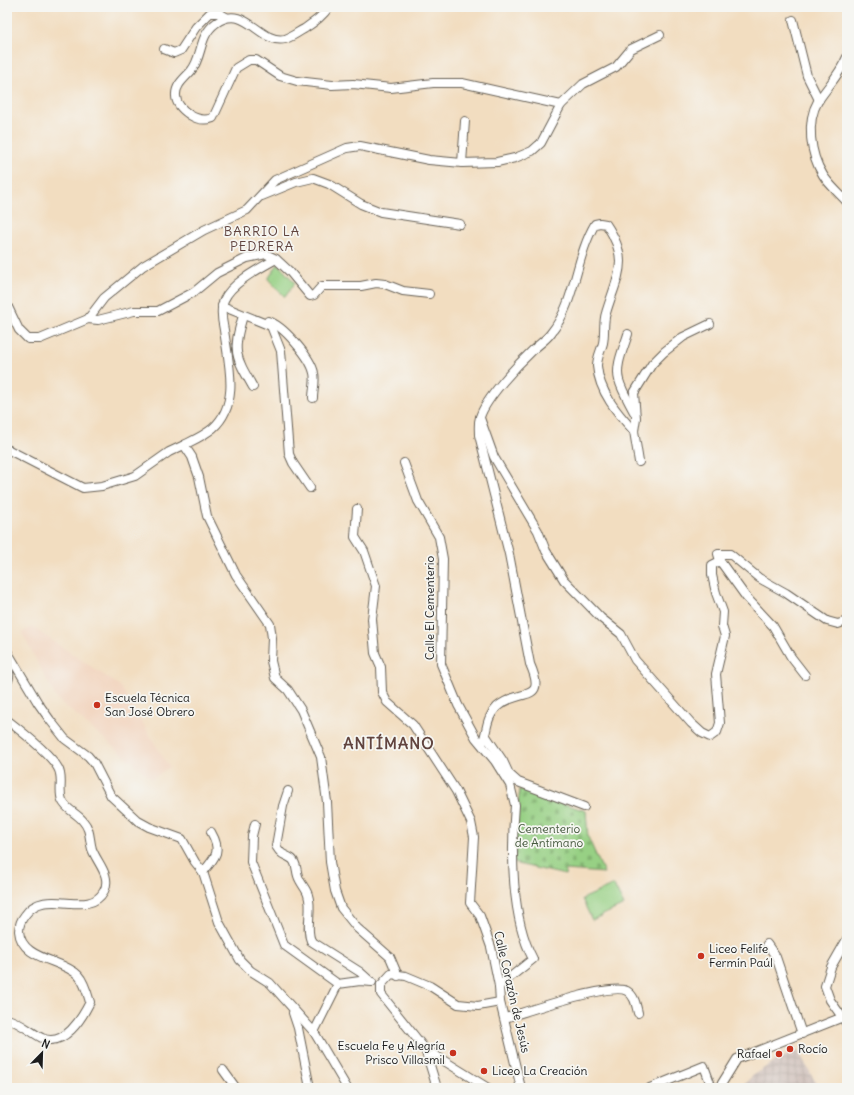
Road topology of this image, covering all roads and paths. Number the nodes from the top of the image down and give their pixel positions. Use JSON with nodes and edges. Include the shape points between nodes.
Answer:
{"nodes":[{"id":1,"x":329,"y":7,"type":"edge"},
{"id":2,"x":226,"y":18,"type":"junction"},
{"id":3,"x":793,"y":20,"type":"dead end"},
{"id":4,"x":660,"y":35,"type":"dead end"},
{"id":5,"x":164,"y":49,"type":"dead end"},
{"id":6,"x":847,"y":57,"type":"edge"},
{"id":7,"x":819,"y":100,"type":"junction"},
{"id":8,"x":561,"y":104,"type":"junction"},
{"id":9,"x":465,"y":121,"type":"dead end"},
{"id":10,"x":462,"y":163,"type":"junction"},
{"id":11,"x":259,"y":197,"type":"junction"},
{"id":12,"x":847,"y":202,"type":"edge"},
{"id":13,"x":460,"y":224,"type":"dead end"},
{"id":14,"x":276,"y":259,"type":"junction"},
{"id":15,"x":429,"y":294,"type":"dead end"},
{"id":16,"x":7,"y":305,"type":"edge"},
{"id":17,"x":222,"y":306,"type":"junction"},
{"id":18,"x":243,"y":316,"type":"junction"},
{"id":19,"x":88,"y":319,"type":"junction"},
{"id":20,"x":261,"y":322,"type":"junction"},
{"id":21,"x":710,"y":324,"type":"dead end"},
{"id":22,"x":628,"y":334,"type":"dead end"},
{"id":23,"x":253,"y":387,"type":"dead end"},
{"id":24,"x":313,"y":398,"type":"dead end"},
{"id":25,"x":480,"y":418,"type":"junction"},
{"id":26,"x":636,"y":418,"type":"junction"},
{"id":27,"x":634,"y":431,"type":"junction"},
{"id":28,"x":184,"y":445,"type":"junction"},
{"id":29,"x":7,"y":450,"type":"edge"},
{"id":30,"x":639,"y":462,"type":"dead end"},
{"id":31,"x":404,"y":463,"type":"dead end"},
{"id":32,"x":310,"y":488,"type":"dead end"},
{"id":33,"x":357,"y":509,"type":"dead end"},
{"id":34,"x":720,"y":561,"type":"junction"},
{"id":35,"x":847,"y":621,"type":"edge"},
{"id":36,"x":7,"y":651,"type":"edge"},
{"id":37,"x":7,"y":665,"type":"edge"},
{"id":38,"x":805,"y":675,"type":"dead end"},
{"id":39,"x":7,"y":682,"type":"edge"},
{"id":40,"x":7,"y":720,"type":"edge"},
{"id":41,"x":484,"y":740,"type":"junction"},
{"id":42,"x":288,"y":791,"type":"dead end"},
{"id":43,"x":584,"y":807,"type":"dead end"},
{"id":44,"x":255,"y":824,"type":"dead end"},
{"id":45,"x":211,"y":832,"type":"dead end"},
{"id":46,"x":203,"y":872,"type":"junction"},
{"id":47,"x":847,"y":939,"type":"edge"},
{"id":48,"x":767,"y":944,"type":"dead end"},
{"id":49,"x":398,"y":976,"type":"junction"},
{"id":50,"x":370,"y":981,"type":"junction"},
{"id":51,"x":338,"y":984,"type":"junction"},
{"id":52,"x":381,"y":985,"type":"junction"},
{"id":53,"x":500,"y":986,"type":"junction"},
{"id":54,"x":500,"y":1002,"type":"junction"},
{"id":55,"x":292,"y":1008,"type":"junction"},
{"id":56,"x":638,"y":1013,"type":"dead end"},
{"id":57,"x":504,"y":1018,"type":"junction"},
{"id":58,"x":7,"y":1019,"type":"edge"},
{"id":59,"x":845,"y":1021,"type":"edge"},
{"id":60,"x":314,"y":1032,"type":"junction"},
{"id":61,"x":802,"y":1034,"type":"junction"},
{"id":62,"x":425,"y":1049,"type":"junction"},
{"id":63,"x":223,"y":1070,"type":"dead end"},
{"id":64,"x":236,"y":1088,"type":"edge"},
{"id":65,"x":310,"y":1088,"type":"edge"},
{"id":66,"x":347,"y":1088,"type":"edge"},
{"id":67,"x":437,"y":1088,"type":"edge"},
{"id":68,"x":488,"y":1088,"type":"edge"},
{"id":69,"x":521,"y":1088,"type":"edge"},
{"id":70,"x":650,"y":1088,"type":"edge"},
{"id":71,"x":712,"y":1088,"type":"edge"},
{"id":72,"x":719,"y":1088,"type":"edge"}],
"edges":[{"from":1,"to":2,"type":"street","via":[[323,16],[285,39],[275,39],[240,19]]},
{"from":2,"to":5,"type":"street","via":[[219,13],[210,13],[196,27],[181,50],[174,53]]},
{"from":2,"to":8,"type":"street","via":[[215,23],[208,31],[195,64],[177,90],[176,97],[180,106],[199,120],[207,121],[213,118],[236,68],[249,60],[256,60],[280,76],[297,81],[391,88],[433,83],[462,83]]},
{"from":3,"to":7,"type":"street","via":[[807,76]]},
{"from":4,"to":8,"type":"street","via":[[631,48],[616,67],[583,84]]},
{"from":6,"to":7,"type":"street","via":[[836,78]]},
{"from":7,"to":12,"type":"street","via":[[811,122],[814,152],[822,173]]},
{"from":8,"to":10,"type":"street","via":[[542,143],[532,151],[497,162]]},
{"from":9,"to":10,"type":"street"},
{"from":10,"to":11,"type":"street","via":[[429,160],[360,146],[347,148],[275,180]]},
{"from":11,"to":13,"type":"street","via":[[313,178],[381,212]]},
{"from":11,"to":19,"type":"street","via":[[247,210],[204,230],[143,266],[104,298]]},
{"from":14,"to":15,"type":"street","via":[[310,296],[322,286],[361,286],[376,283],[403,291]]},
{"from":14,"to":17,"type":"street","via":[[233,288]]},
{"from":14,"to":19,"type":"street","via":[[266,254],[247,258],[217,273],[194,292],[158,310],[134,311],[98,320]]},
{"from":16,"to":19,"type":"street","via":[[19,330],[28,339],[40,339]]},
{"from":17,"to":18,"type":"street"},
{"from":17,"to":28,"type":"street","via":[[231,370],[226,410],[213,427]]},
{"from":18,"to":20,"type":"street"},
{"from":18,"to":23,"type":"street","via":[[236,350],[237,360]]},
{"from":20,"to":24,"type":"street","via":[[276,323],[304,355],[314,373]]},
{"from":20,"to":32,"type":"street","via":[[271,326],[281,351],[289,454]]},
{"from":21,"to":26,"type":"street","via":[[683,337],[652,364],[634,393]]},
{"from":22,"to":26,"type":"street","via":[[618,371],[619,380]]},
{"from":25,"to":27,"type":"street","via":[[497,391],[560,322],[589,235],[595,224],[600,223],[606,224],[616,242],[621,265],[606,315],[597,367],[612,406]]},
{"from":25,"to":34,"type":"street","via":[[494,457],[564,580],[601,618],[621,634],[635,660],[691,723],[710,737],[717,732],[720,723],[716,674],[725,636],[722,626],[723,612],[712,575],[712,565]]},
{"from":25,"to":41,"type":"street","via":[[479,435],[509,554],[530,664],[537,679],[533,691],[498,707],[488,720]]},
{"from":26,"to":27,"type":"street"},
{"from":27,"to":30,"type":"street"},
{"from":28,"to":29,"type":"street","via":[[169,452],[135,476],[102,486],[83,488]]},
{"from":28,"to":49,"type":"street","via":[[192,457],[199,477],[207,516],[236,575],[270,624],[271,661],[275,678],[288,690],[301,710],[321,758],[327,802],[330,862],[341,908],[357,928],[390,957]]},
{"from":31,"to":41,"type":"street","name":"Calle El Cementerio","via":[[418,501],[439,536],[443,559],[441,664],[476,738]]},
{"from":33,"to":53,"type":"street","name":"Calle Corazón de Jesús","via":[[355,537],[364,551],[376,586],[372,619],[375,653],[381,667],[382,692],[387,702],[413,725],[456,791],[471,822],[474,837],[470,902],[486,931]]},
{"from":34,"to":35,"type":"street","via":[[718,554],[730,554],[754,574],[827,621],[838,624]]},
{"from":34,"to":38,"type":"street","via":[[746,597],[773,626]]},
{"from":36,"to":46,"type":"street","via":[[38,704],[65,738],[94,763],[111,796],[138,821],[182,839]]},
{"from":37,"to":39,"type":"street"},
{"from":40,"to":58,"type":"street","via":[[58,768],[61,777],[61,798],[65,807],[76,813],[89,829],[93,851],[106,878],[105,890],[92,902],[81,904],[48,901],[34,906],[20,922],[22,941],[28,948],[78,975],[90,1002],[83,1018],[69,1032],[52,1039],[44,1039]]},
{"from":41,"to":43,"type":"street","via":[[518,782]]},
{"from":41,"to":53,"type":"street","name":"Calle El Cementerio","via":[[510,785],[514,798],[512,872],[524,938],[533,959]]},
{"from":42,"to":50,"type":"street","via":[[276,846],[282,855],[292,859],[308,895],[311,941]]},
{"from":44,"to":51,"type":"street","via":[[251,862],[284,944]]},
{"from":45,"to":46,"type":"street","via":[[217,852]]},
{"from":46,"to":55,"type":"street","via":[[219,922],[240,960],[251,971],[270,983]]},
{"from":47,"to":59,"type":"street","via":[[831,967],[825,986],[830,1000]]},
{"from":48,"to":61,"type":"street","via":[[776,957]]},
{"from":49,"to":52,"type":"street","via":[[391,974]]},
{"from":49,"to":54,"type":"street","via":[[406,976],[430,986],[458,1004],[478,1006]]},
{"from":50,"to":51,"type":"street"},
{"from":50,"to":52,"type":"street"},
{"from":51,"to":60,"type":"street"},
{"from":52,"to":62,"type":"street","via":[[381,994]]},
{"from":53,"to":54,"type":"street","name":"Calle Corazón de Jesús"},
{"from":54,"to":57,"type":"street","name":"Calle Corazón de Jesús"},
{"from":55,"to":60,"type":"street"},
{"from":55,"to":65,"type":"street"},
{"from":56,"to":57,"type":"street","via":[[632,996],[622,990],[596,992]]},
{"from":57,"to":69,"type":"street","name":"Calle Corazón de Jesús"},
{"from":59,"to":61,"type":"street"},
{"from":60,"to":66,"type":"street"},
{"from":61,"to":72,"type":"street","via":[[737,1059]]},
{"from":62,"to":67,"type":"street"},
{"from":62,"to":68,"type":"street"},
{"from":63,"to":64,"type":"street"},
{"from":70,"to":71,"type":"street","via":[[704,1066]]}]}
